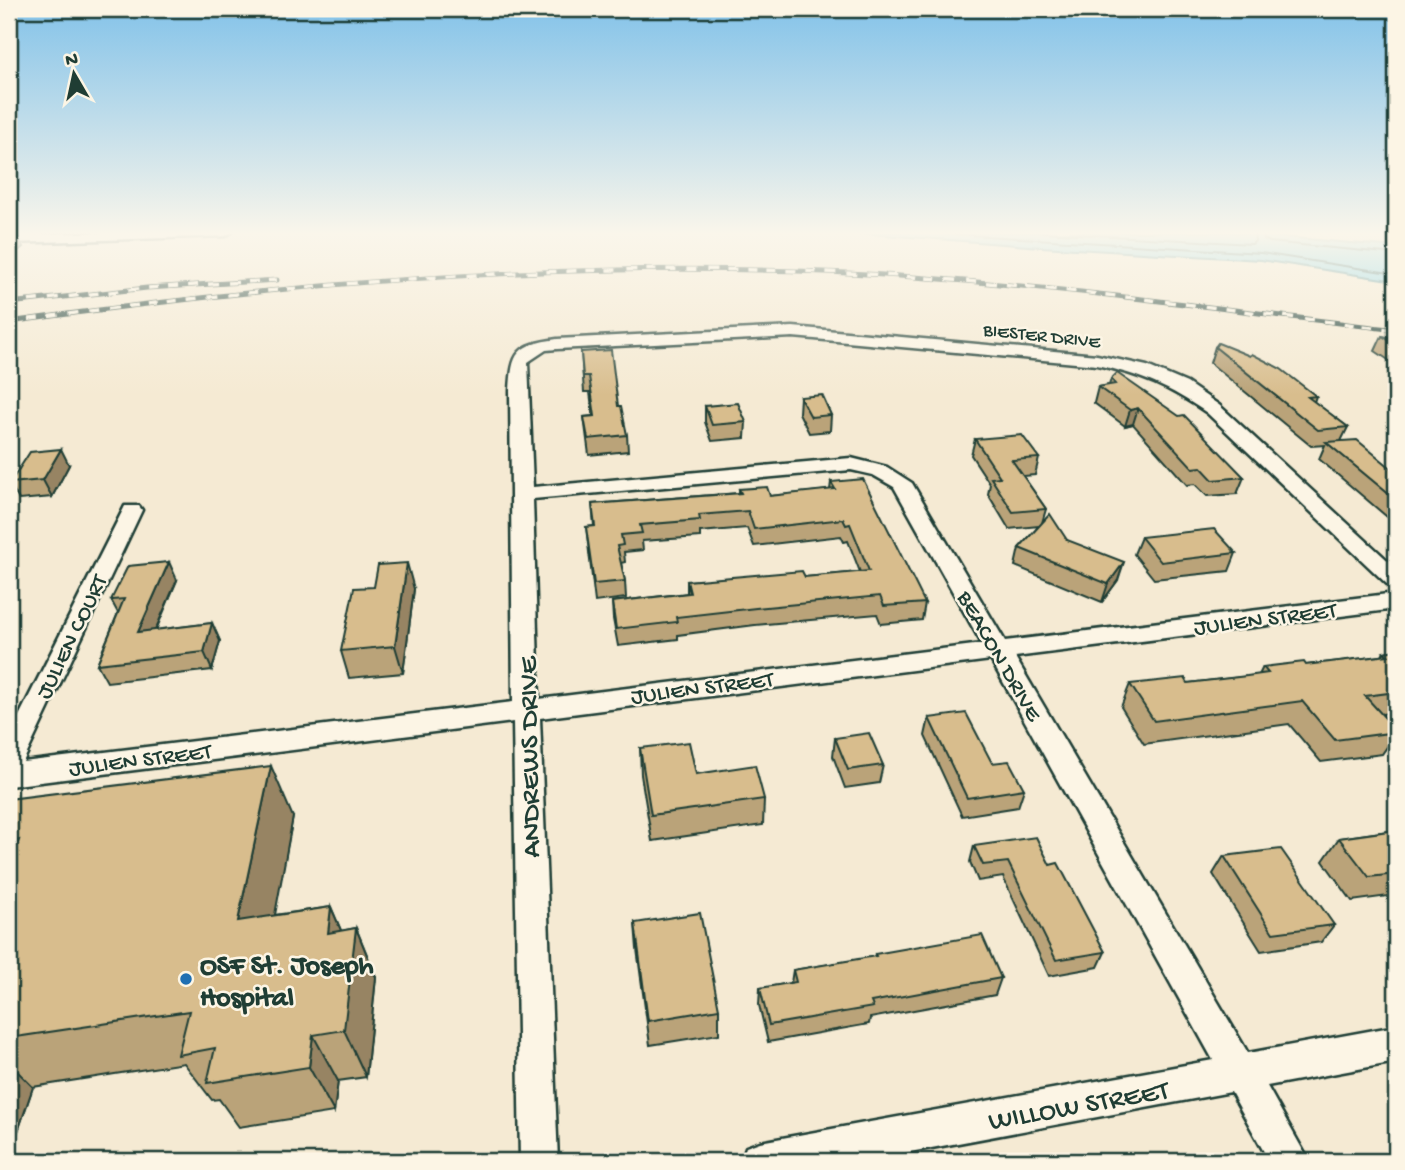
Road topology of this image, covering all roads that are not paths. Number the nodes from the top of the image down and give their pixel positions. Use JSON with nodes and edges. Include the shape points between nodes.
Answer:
{"nodes":[{"id":1,"x":525,"y":355,"type":"joint"},
{"id":2,"x":523,"y":494,"type":"junction"},
{"id":3,"x":132,"y":510,"type":"dead end"},
{"id":4,"x":1396,"y":580,"type":"edge"},
{"id":5,"x":1396,"y":601,"type":"edge"},
{"id":6,"x":999,"y":650,"type":"junction"},
{"id":7,"x":527,"y":708,"type":"junction"},
{"id":8,"x":9,"y":763,"type":"edge"},
{"id":9,"x":9,"y":775,"type":"edge"},
{"id":10,"x":1396,"y":1044,"type":"edge"},
{"id":11,"x":1240,"y":1074,"type":"junction"},
{"id":12,"x":539,"y":1161,"type":"edge"},
{"id":13,"x":760,"y":1161,"type":"edge"},
{"id":14,"x":1290,"y":1161,"type":"edge"}],
"edges":[{"from":1,"to":2,"type":"street","name":"ANDREWS DRIVE","via":[[520,362],[519,391]]},
{"from":1,"to":4,"type":"street","name":"BIESTER DRIVE","via":[[557,344],[793,331],[1119,364],[1181,387],[1213,409]]},
{"from":2,"to":6,"type":"street","name":"BEACON DRIVE","via":[[851,464],[880,471],[902,483]]},
{"from":2,"to":7,"type":"street","name":"ANDREWS DRIVE"},
{"from":3,"to":8,"type":"street","name":"JULIEN COURT"},
{"from":5,"to":6,"type":"street","name":"JULIEN STREET"},
{"from":6,"to":7,"type":"street","name":"JULIEN STREET"},
{"from":6,"to":11,"type":"street","name":"BEACON DRIVE"},
{"from":7,"to":9,"type":"street","name":"JULIEN STREET"},
{"from":7,"to":12,"type":"street","name":"ANDREWS DRIVE","via":[[528,884]]},
{"from":10,"to":11,"type":"street","name":"WILLOW STREET"},
{"from":11,"to":13,"type":"street","name":"WILLOW STREET"},
{"from":11,"to":14,"type":"street","name":"BEACON DRIVE"}]}
